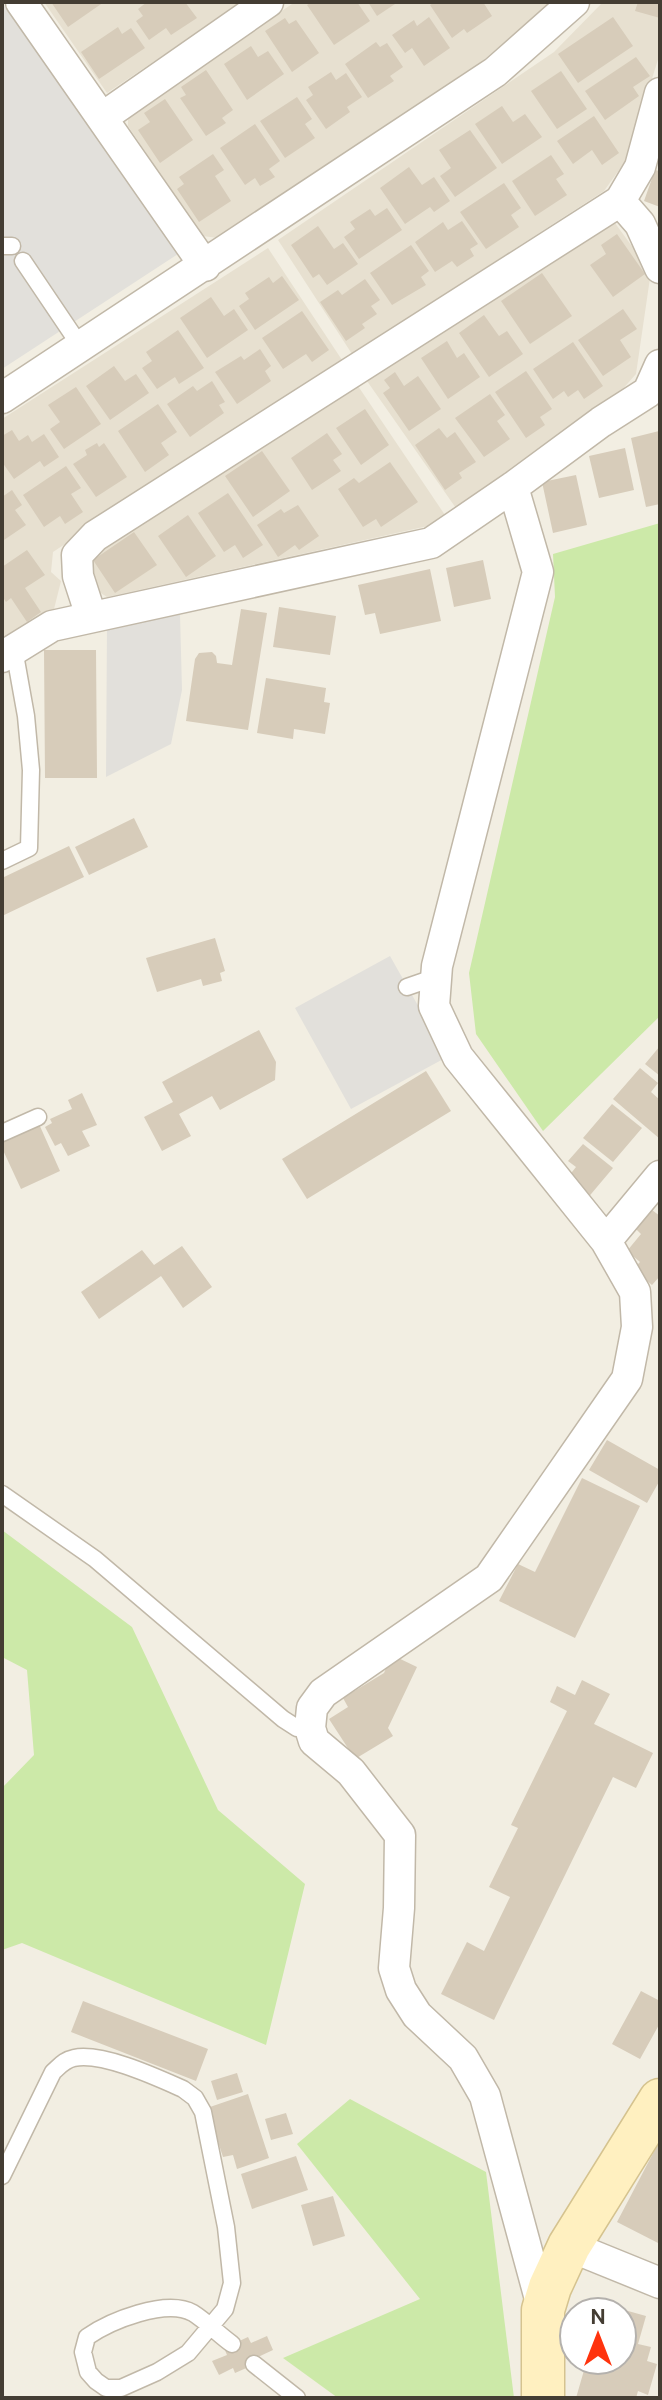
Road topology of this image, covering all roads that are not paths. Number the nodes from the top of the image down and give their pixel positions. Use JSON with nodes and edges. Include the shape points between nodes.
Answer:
{"nodes":[{"id":1,"x":21,"y":2,"type":"edge"},
{"id":2,"x":268,"y":2,"type":"edge"},
{"id":3,"x":574,"y":2,"type":"edge"},
{"id":4,"x":660,"y":93,"type":"edge"},
{"id":5,"x":103,"y":117,"type":"junction"},
{"id":6,"x":620,"y":201,"type":"junction"},
{"id":7,"x":23,"y":261,"type":"dead end"},
{"id":8,"x":205,"y":266,"type":"junction"},
{"id":9,"x":660,"y":268,"type":"edge"},
{"id":10,"x":81,"y":347,"type":"junction"},
{"id":11,"x":660,"y":365,"type":"edge"},
{"id":12,"x":2,"y":398,"type":"edge"},
{"id":13,"x":513,"y":487,"type":"junction"},
{"id":14,"x":91,"y":616,"type":"junction"},
{"id":15,"x":8,"y":653,"type":"edge"},
{"id":16,"x":2,"y":861,"type":"edge"},
{"id":17,"x":436,"y":977,"type":"junction"},
{"id":18,"x":407,"y":987,"type":"dead end"},
{"id":19,"x":38,"y":1117,"type":"dead end"},
{"id":20,"x":2,"y":1133,"type":"edge"},
{"id":21,"x":660,"y":1176,"type":"edge"},
{"id":22,"x":606,"y":1241,"type":"junction"},
{"id":23,"x":2,"y":1494,"type":"edge"},
{"id":24,"x":310,"y":1728,"type":"junction"},
{"id":25,"x":660,"y":2100,"type":"edge"},
{"id":26,"x":2,"y":2176,"type":"edge"},
{"id":27,"x":569,"y":2246,"type":"junction"},
{"id":28,"x":660,"y":2283,"type":"edge"},
{"id":29,"x":543,"y":2310,"type":"junction"},
{"id":30,"x":209,"y":2327,"type":"junction"},
{"id":31,"x":232,"y":2344,"type":"dead end"},
{"id":32,"x":254,"y":2364,"type":"dead end"},
{"id":33,"x":297,"y":2398,"type":"edge"},
{"id":34,"x":543,"y":2398,"type":"edge"}],
"edges":[{"from":1,"to":5,"type":"street"},
{"from":2,"to":5,"type":"street"},
{"from":3,"to":8,"type":"street","via":[[495,72]]},
{"from":4,"to":6,"type":"street","via":[[640,167]]},
{"from":5,"to":8,"type":"street"},
{"from":6,"to":9,"type":"street","via":[[640,224]]},
{"from":6,"to":14,"type":"street","via":[[95,536],[77,555]]},
{"from":7,"to":10,"type":"lane"},
{"from":8,"to":10,"type":"street"},
{"from":10,"to":12,"type":"street"},
{"from":11,"to":13,"type":"street","via":[[648,392]]},
{"from":13,"to":14,"type":"street","via":[[431,543]]},
{"from":13,"to":17,"type":"street","via":[[538,572]]},
{"from":14,"to":15,"type":"street","via":[[52,626]]},
{"from":15,"to":16,"type":"lane","via":[[26,716],[29,848]]},
{"from":17,"to":18,"type":"lane"},
{"from":17,"to":22,"type":"street","via":[[434,1006],[458,1057]]},
{"from":19,"to":20,"type":"lane"},
{"from":21,"to":22,"type":"street"},
{"from":22,"to":24,"type":"street","via":[[635,1292],[637,1327],[627,1379],[489,1578],[323,1693],[312,1708]]},
{"from":23,"to":24,"type":"lane","via":[[95,1559],[283,1719],[297,1728]]},
{"from":24,"to":29,"type":"street","via":[[314,1741],[351,1772],[400,1835],[394,1968],[417,2015],[463,2058],[485,2096]]},
{"from":25,"to":27,"type":"street"},
{"from":26,"to":30,"type":"lane","via":[[53,2072],[63,2062],[96,2058],[183,2089],[203,2112],[226,2227],[232,2283],[225,2309]]},
{"from":27,"to":28,"type":"street"},
{"from":27,"to":29,"type":"street"},
{"from":29,"to":34,"type":"street"},
{"from":30,"to":30,"type":"lane","via":[[192,2312],[176,2308],[105,2324],[87,2337],[83,2352],[88,2372],[106,2388],[121,2388],[188,2353]]},
{"from":30,"to":31,"type":"lane"},
{"from":32,"to":33,"type":"lane"}]}
